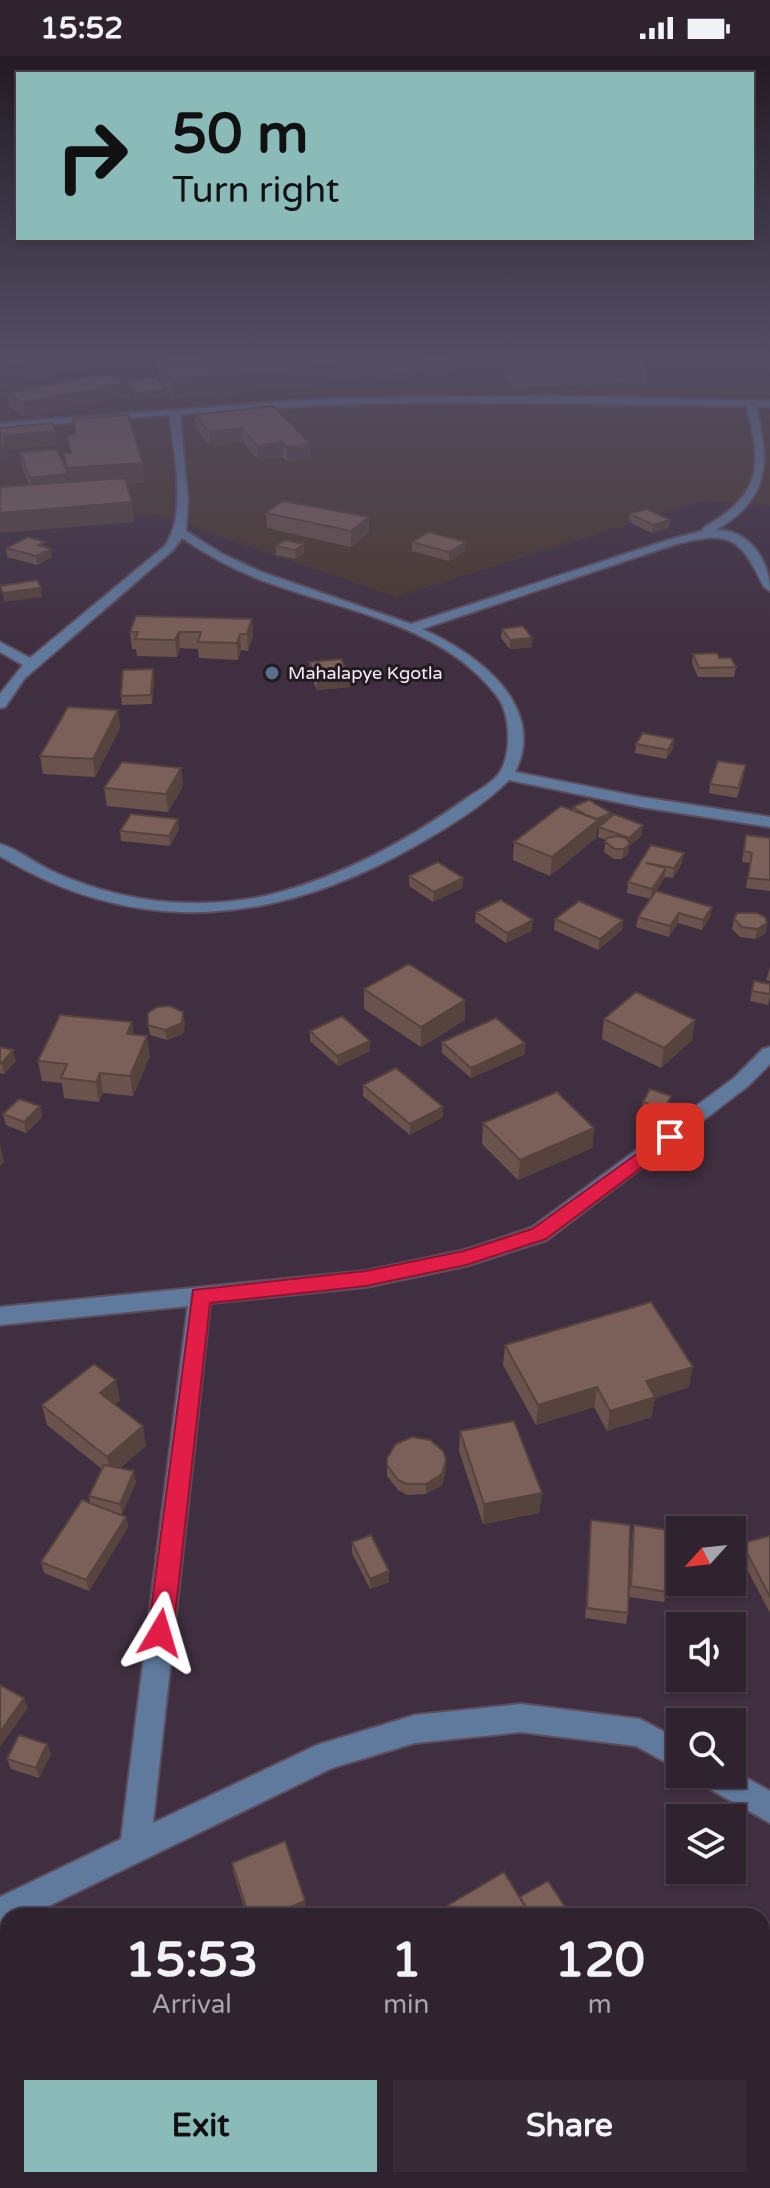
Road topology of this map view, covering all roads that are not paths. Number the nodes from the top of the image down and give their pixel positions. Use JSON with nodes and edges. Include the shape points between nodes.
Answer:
{"nodes":[{"id":1,"x":178,"y":449,"type":"edge"},
{"id":2,"x":766,"y":449,"type":"edge"},
{"id":3,"x":180,"y":532,"type":"junction"},
{"id":4,"x":692,"y":536,"type":"junction"},
{"id":5,"x":770,"y":587,"type":"edge"},
{"id":6,"x":414,"y":627,"type":"junction"},
{"id":7,"x":0,"y":646,"type":"edge"},
{"id":8,"x":32,"y":665,"type":"junction"},
{"id":9,"x":0,"y":704,"type":"edge"},
{"id":10,"x":506,"y":775,"type":"junction"},
{"id":11,"x":770,"y":822,"type":"edge"},
{"id":12,"x":0,"y":849,"type":"edge"},
{"id":13,"x":770,"y":1053,"type":"edge"},
{"id":14,"x":200,"y":1296,"type":"junction"},
{"id":15,"x":0,"y":1316,"type":"edge"},
{"id":16,"x":666,"y":1748,"type":"edge"},
{"id":17,"x":735,"y":1788,"type":"edge"},
{"id":18,"x":770,"y":1808,"type":"edge"},
{"id":19,"x":135,"y":1848,"type":"junction"},
{"id":20,"x":10,"y":1908,"type":"edge"}],
"edges":[{"from":1,"to":3,"type":"street"},
{"from":2,"to":4,"type":"street","via":[[768,474],[754,500]]},
{"from":3,"to":6,"type":"street","via":[[237,568]]},
{"from":3,"to":8,"type":"street","via":[[169,548]]},
{"from":4,"to":5,"type":"street","via":[[740,537]]},
{"from":4,"to":6,"type":"street"},
{"from":6,"to":10,"type":"street","via":[[480,667],[507,698],[517,739]]},
{"from":7,"to":8,"type":"street"},
{"from":8,"to":9,"type":"street"},
{"from":10,"to":11,"type":"street"},
{"from":10,"to":12,"type":"street","via":[[437,828],[368,864],[291,894],[220,908],[154,907],[91,893],[35,872]]},
{"from":13,"to":14,"type":"street","via":[[741,1082],[539,1234],[466,1258],[366,1279]]},
{"from":14,"to":15,"type":"street"},
{"from":14,"to":19,"type":"street"},
{"from":16,"to":19,"type":"street","via":[[640,1733],[521,1718],[415,1729],[327,1755]]},
{"from":17,"to":18,"type":"street"},
{"from":19,"to":20,"type":"street"}]}
